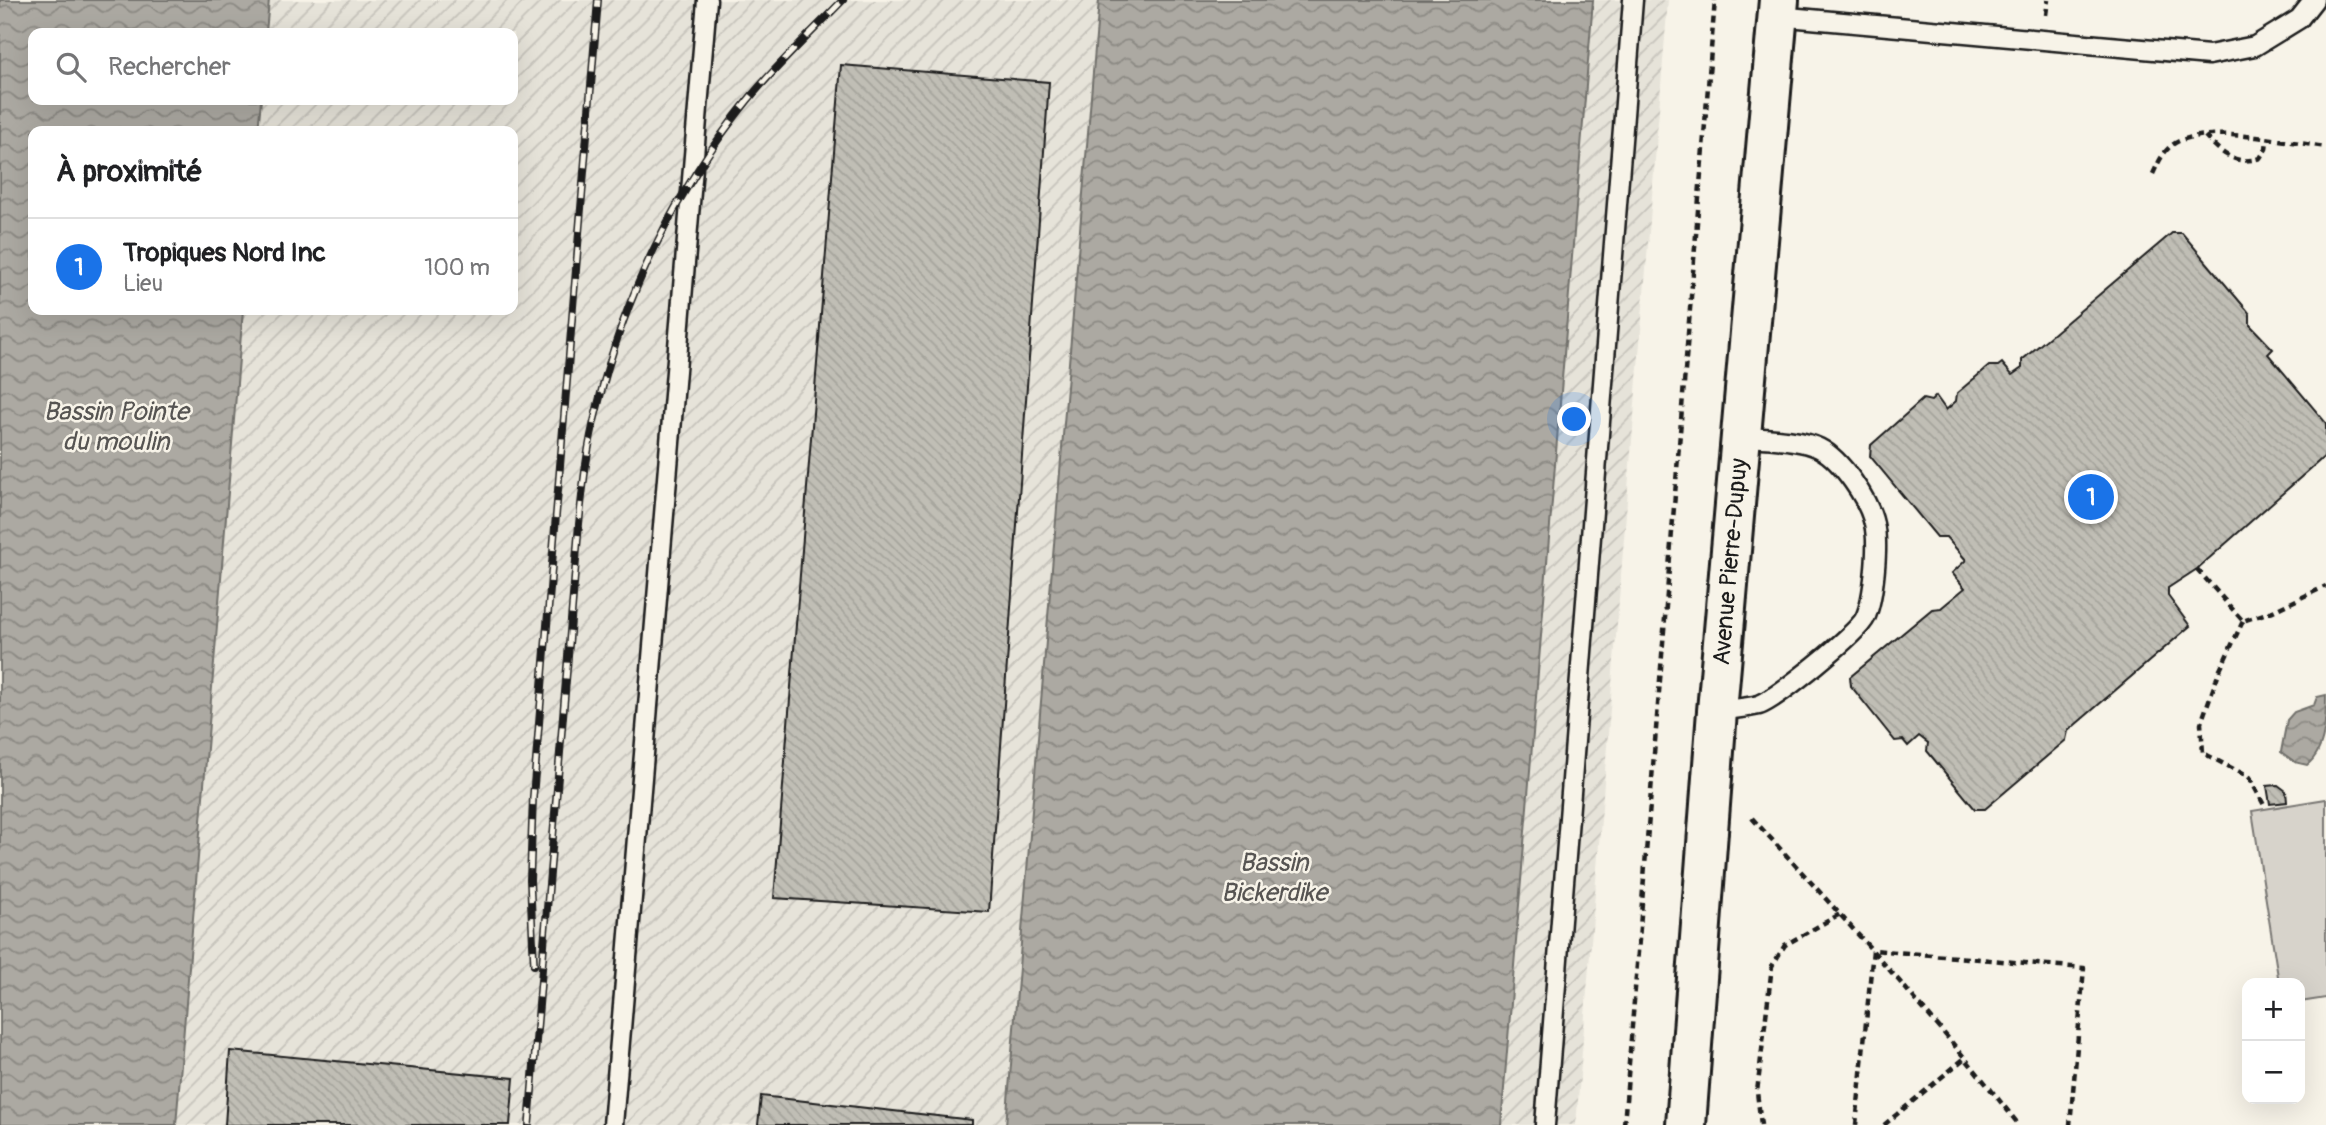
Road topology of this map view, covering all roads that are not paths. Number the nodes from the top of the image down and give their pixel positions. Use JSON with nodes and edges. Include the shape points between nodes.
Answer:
{"nodes":[{"id":1,"x":707,"y":0,"type":"edge"},
{"id":2,"x":1633,"y":0,"type":"edge"},
{"id":3,"x":2314,"y":0,"type":"edge"},
{"id":4,"x":1778,"y":8,"type":"edge"},
{"id":5,"x":1740,"y":436,"type":"junction"},
{"id":6,"x":1717,"y":711,"type":"junction"},
{"id":7,"x":613,"y":1125,"type":"edge"},
{"id":8,"x":1545,"y":1125,"type":"edge"},
{"id":9,"x":1686,"y":1125,"type":"edge"}],
"edges":[{"from":1,"to":7,"type":"lane"},
{"from":2,"to":8,"type":"lane"},
{"from":3,"to":4,"type":"lane","via":[[2299,19],[2255,46],[2209,55]]},
{"from":4,"to":5,"type":"street","name":"Avenue Pierre-Dupuy"},
{"from":5,"to":6,"type":"street","name":"Avenue Pierre-Dupuy"},
{"from":5,"to":6,"type":"lane","via":[[1807,443],[1821,449],[1860,492],[1874,522],[1877,543],[1865,619],[1844,643],[1761,704]]},
{"from":6,"to":9,"type":"street","name":"Avenue Pierre-Dupuy"}]}
